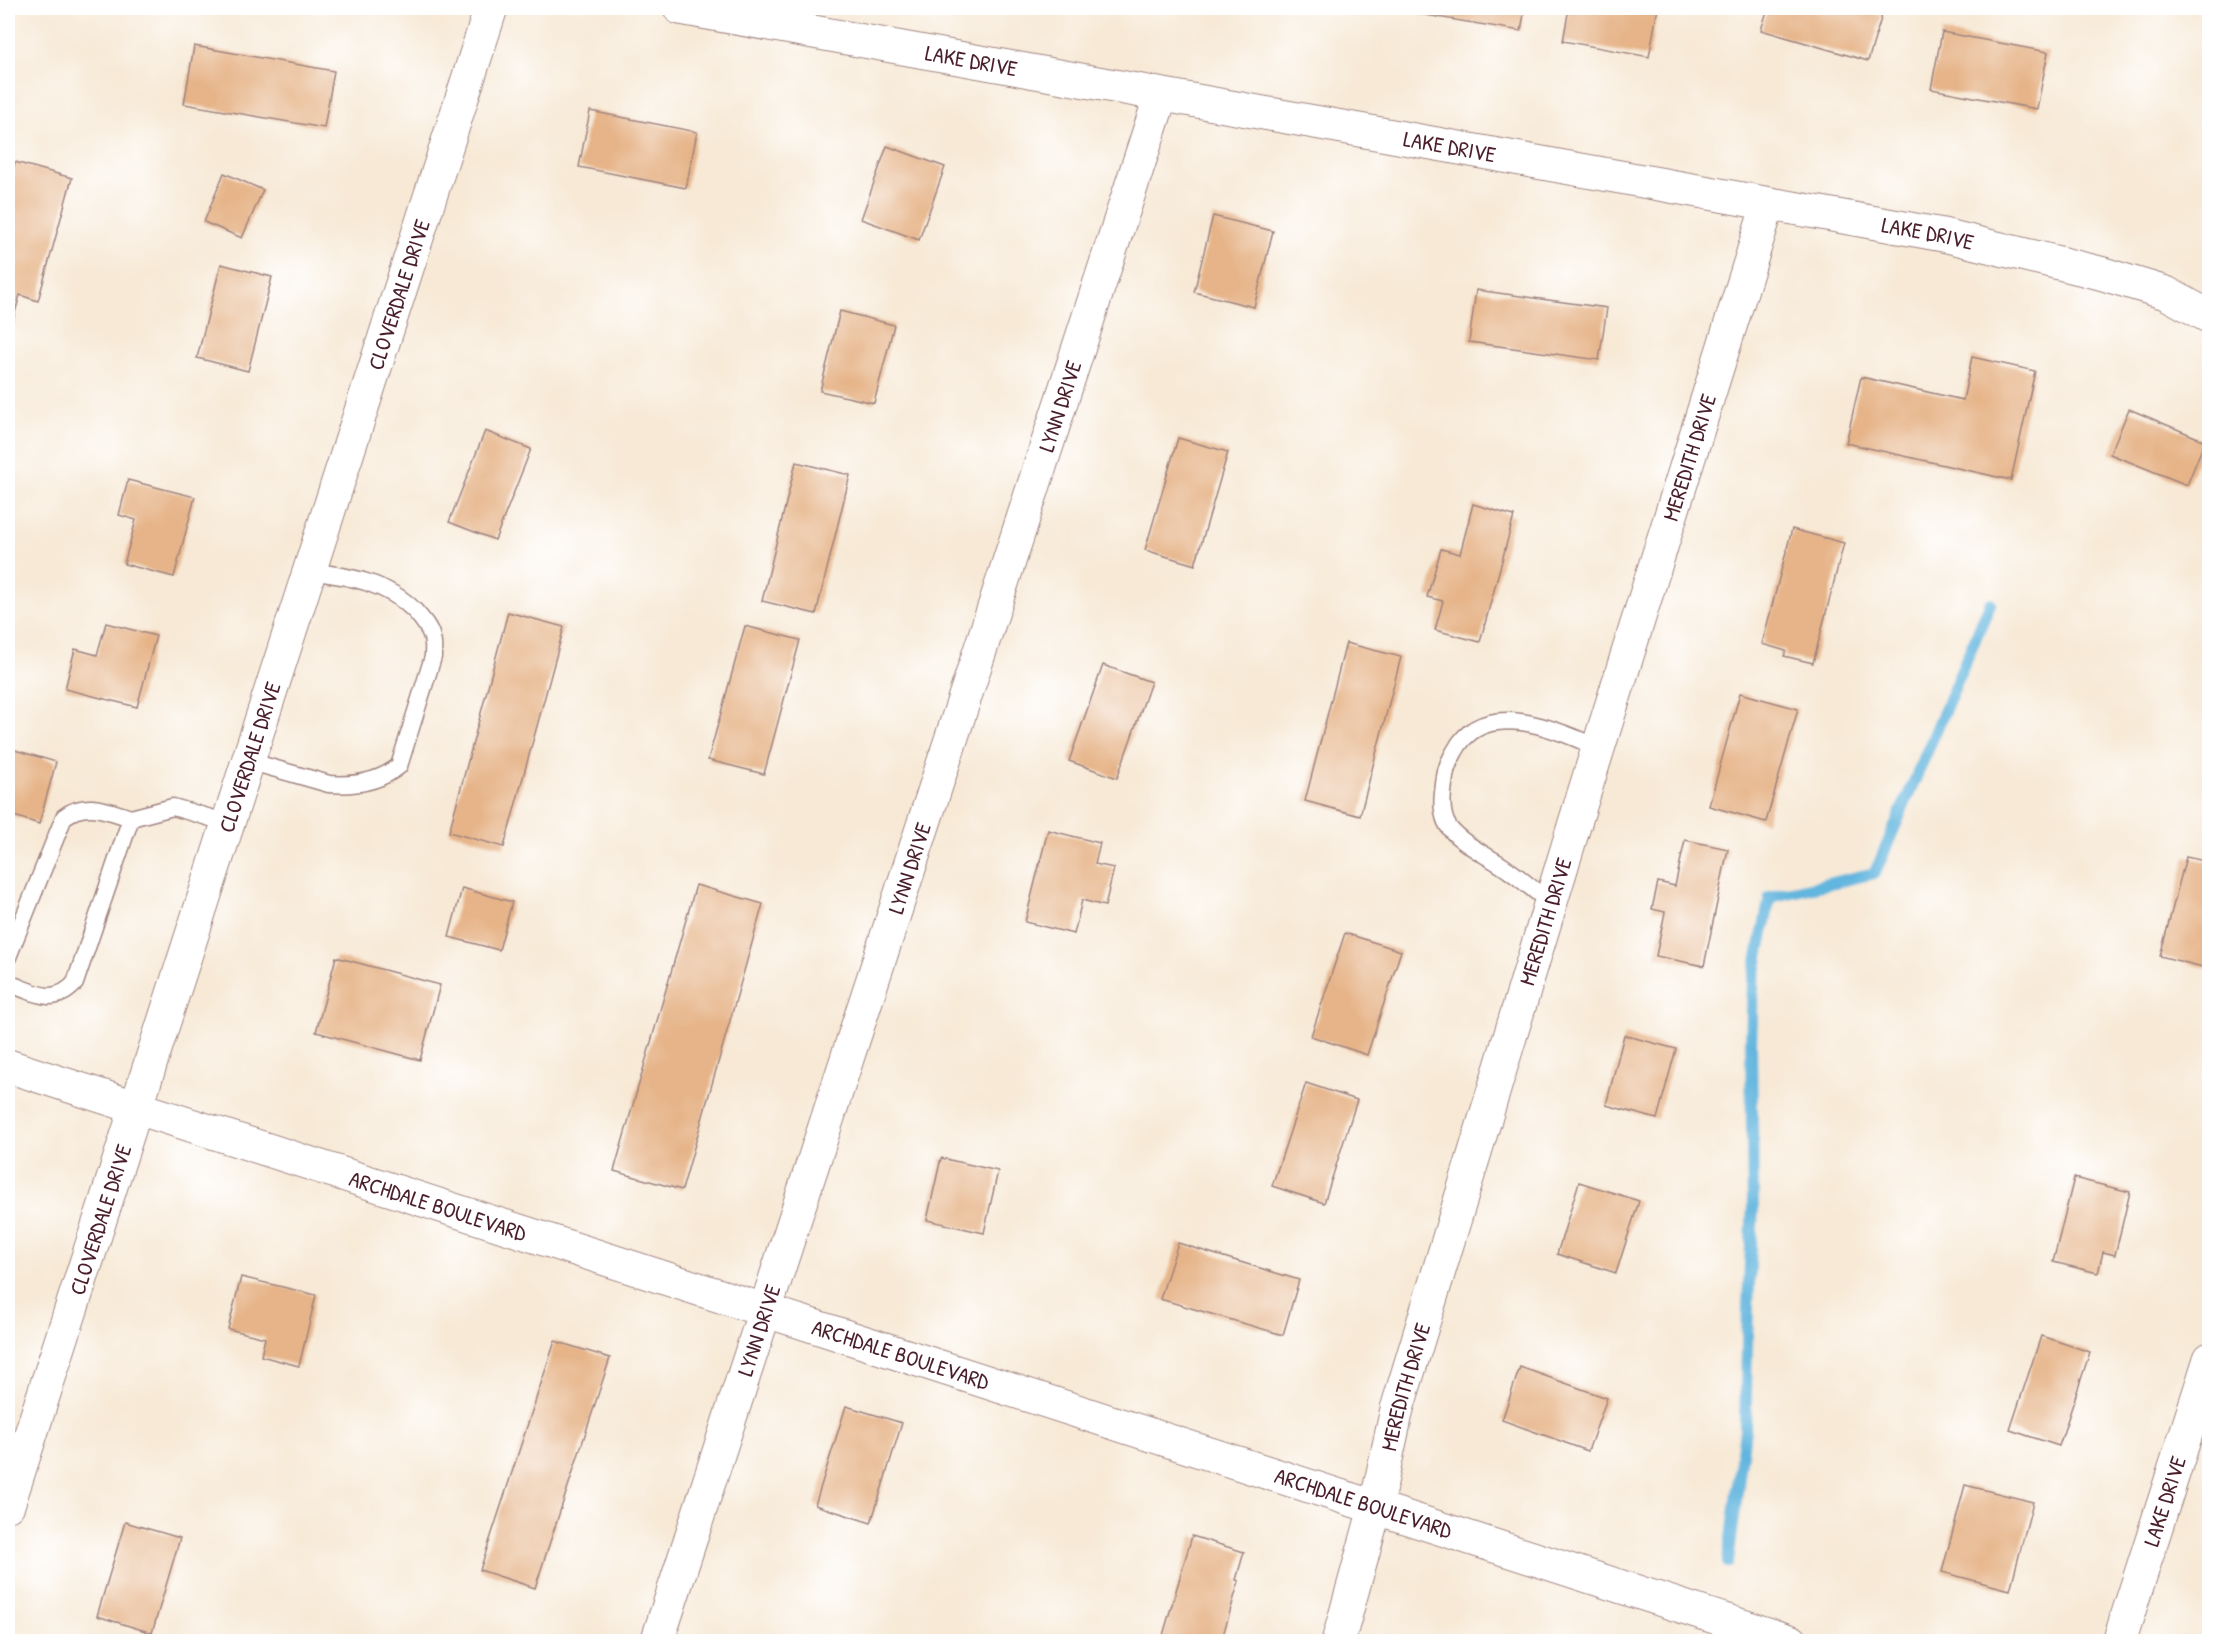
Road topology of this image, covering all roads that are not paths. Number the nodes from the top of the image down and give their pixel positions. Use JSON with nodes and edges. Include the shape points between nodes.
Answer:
{"nodes":[{"id":1,"x":491,"y":8,"type":"edge"},
{"id":2,"x":680,"y":8,"type":"edge"},
{"id":3,"x":1161,"y":95,"type":"junction"},
{"id":4,"x":1768,"y":205,"type":"junction"},
{"id":5,"x":2210,"y":317,"type":"edge"},
{"id":6,"x":309,"y":571,"type":"junction"},
{"id":7,"x":1598,"y":748,"type":"junction"},
{"id":8,"x":248,"y":761,"type":"junction"},
{"id":9,"x":131,"y":818,"type":"junction"},
{"id":10,"x":228,"y":822,"type":"junction"},
{"id":11,"x":1550,"y":903,"type":"junction"},
{"id":12,"x":8,"y":957,"type":"edge"},
{"id":13,"x":8,"y":983,"type":"edge"},
{"id":14,"x":8,"y":1066,"type":"edge"},
{"id":15,"x":136,"y":1108,"type":"junction"},
{"id":16,"x":765,"y":1311,"type":"junction"},
{"id":17,"x":2210,"y":1359,"type":"edge"},
{"id":18,"x":8,"y":1505,"type":"edge"},
{"id":19,"x":1376,"y":1505,"type":"junction"},
{"id":20,"x":657,"y":1641,"type":"edge"},
{"id":21,"x":1338,"y":1641,"type":"edge"},
{"id":22,"x":1792,"y":1641,"type":"edge"},
{"id":23,"x":2119,"y":1641,"type":"edge"}],
"edges":[{"from":1,"to":6,"type":"street","name":"CLOVERDALE DRIVE"},
{"from":2,"to":3,"type":"street","name":"LAKE DRIVE"},
{"from":3,"to":4,"type":"street","name":"LAKE DRIVE"},
{"from":3,"to":16,"type":"street","name":"LYNN DRIVE"},
{"from":4,"to":5,"type":"street","name":"LAKE DRIVE","via":[[1943,235],[2100,273],[2166,293]]},
{"from":4,"to":7,"type":"street","name":"MEREDITH DRIVE"},
{"from":6,"to":8,"type":"street","name":"CLOVERDALE DRIVE"},
{"from":6,"to":8,"type":"lane","via":[[336,574],[387,589],[407,602],[429,631],[433,657],[399,766],[377,779],[343,785]]},
{"from":7,"to":11,"type":"street","name":"MEREDITH DRIVE"},
{"from":7,"to":11,"type":"lane","via":[[1545,726],[1493,723],[1473,729],[1460,741],[1446,768],[1442,803],[1446,823]]},
{"from":8,"to":10,"type":"street","name":"CLOVERDALE DRIVE"},
{"from":9,"to":10,"type":"lane","via":[[173,807]]},
{"from":9,"to":12,"type":"lane","via":[[97,808],[75,809],[64,818]]},
{"from":9,"to":13,"type":"lane","via":[[75,983],[67,993],[50,998]]},
{"from":10,"to":15,"type":"street","name":"CLOVERDALE DRIVE"},
{"from":11,"to":19,"type":"street","name":"MEREDITH DRIVE","via":[[1396,1409]]},
{"from":14,"to":15,"type":"street","name":"ARCHDALE BOULEVARD"},
{"from":15,"to":16,"type":"street","name":"ARCHDALE BOULEVARD"},
{"from":15,"to":18,"type":"street","name":"CLOVERDALE DRIVE"},
{"from":16,"to":19,"type":"street","name":"ARCHDALE BOULEVARD"},
{"from":16,"to":20,"type":"street","name":"LYNN DRIVE"},
{"from":17,"to":23,"type":"street","name":"LAKE DRIVE"},
{"from":19,"to":21,"type":"street","name":"MEREDITH DRIVE"},
{"from":19,"to":22,"type":"street","name":"ARCHDALE BOULEVARD"}]}
